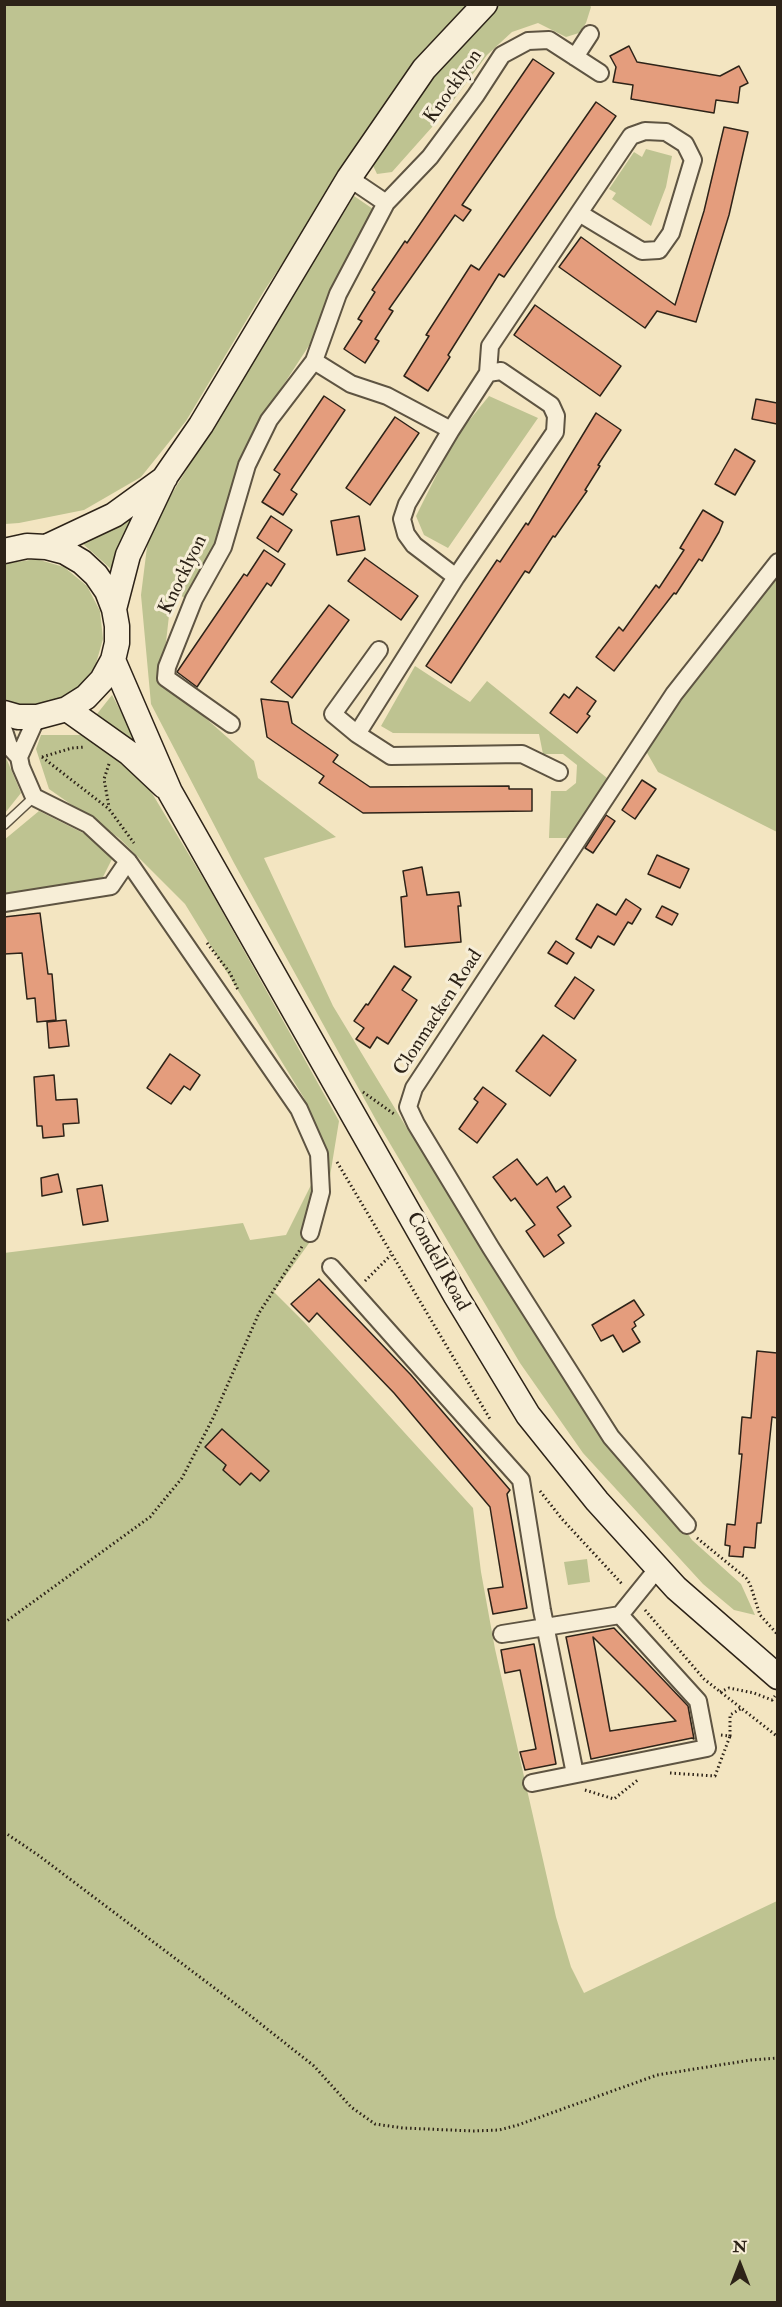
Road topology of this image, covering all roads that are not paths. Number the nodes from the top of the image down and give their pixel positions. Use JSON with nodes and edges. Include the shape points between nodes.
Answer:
{"nodes":[{"id":1,"x":485,"y":4,"type":"edge"},
{"id":2,"x":590,"y":34,"type":"dead end"},
{"id":3,"x":575,"y":57,"type":"junction"},
{"id":4,"x":600,"y":73,"type":"dead end"},
{"id":5,"x":349,"y":178,"type":"junction"},
{"id":6,"x":386,"y":203,"type":"junction"},
{"id":7,"x":579,"y":213,"type":"junction"},
{"id":8,"x":314,"y":361,"type":"junction"},
{"id":9,"x":488,"y":373,"type":"junction"},
{"id":10,"x":451,"y":430,"type":"junction"},
{"id":11,"x":165,"y":477,"type":"junction"},
{"id":12,"x":46,"y":547,"type":"junction"},
{"id":13,"x":4,"y":551,"type":"edge"},
{"id":14,"x":777,"y":562,"type":"edge"},
{"id":15,"x":456,"y":577,"type":"junction"},
{"id":16,"x":114,"y":609,"type":"junction"},
{"id":17,"x":379,"y":650,"type":"dead end"},
{"id":18,"x":113,"y":660,"type":"junction"},
{"id":19,"x":67,"y":709,"type":"junction"},
{"id":20,"x":4,"y":713,"type":"edge"},
{"id":21,"x":37,"y":717,"type":"junction"},
{"id":22,"x":231,"y":724,"type":"dead end"},
{"id":23,"x":4,"y":731,"type":"edge"},
{"id":24,"x":357,"y":734,"type":"junction"},
{"id":25,"x":19,"y":757,"type":"junction"},
{"id":26,"x":559,"y":772,"type":"dead end"},
{"id":27,"x":170,"y":792,"type":"junction"},
{"id":28,"x":34,"y":797,"type":"junction"},
{"id":29,"x":4,"y":825,"type":"edge"},
{"id":30,"x":133,"y":854,"type":"junction"},
{"id":31,"x":4,"y":903,"type":"edge"},
{"id":32,"x":310,"y":1233,"type":"road end"},
{"id":33,"x":332,"y":1267,"type":"dead end"},
{"id":34,"x":687,"y":1526,"type":"road end"},
{"id":35,"x":658,"y":1568,"type":"junction"},
{"id":36,"x":620,"y":1615,"type":"junction"},
{"id":37,"x":546,"y":1627,"type":"junction"},
{"id":38,"x":502,"y":1634,"type":"dead end"},
{"id":39,"x":777,"y":1677,"type":"edge"},
{"id":40,"x":575,"y":1774,"type":"junction"},
{"id":41,"x":532,"y":1783,"type":"dead end"}],
"edges":[{"from":1,"to":5,"type":"main road","via":[[424,69]]},
{"from":2,"to":3,"type":"street"},
{"from":3,"to":4,"type":"street","name":"Knocklyon"},
{"from":3,"to":6,"type":"street","name":"Knocklyon","via":[[549,40],[528,41],[502,55],[430,156]]},
{"from":5,"to":6,"type":"street"},
{"from":5,"to":11,"type":"main road","via":[[201,425]]},
{"from":6,"to":8,"type":"street","name":"Knocklyon","via":[[338,294]]},
{"from":7,"to":7,"type":"street","via":[[631,136],[645,130],[666,132],[686,144],[693,160],[671,233],[659,250],[642,250]]},
{"from":7,"to":9,"type":"street","via":[[490,346]]},
{"from":8,"to":10,"type":"street","via":[[351,384],[387,396]]},
{"from":8,"to":22,"type":"street","name":"Knocklyon","via":[[269,420],[247,465],[223,547],[194,599],[167,667],[166,678]]},
{"from":9,"to":10,"type":"street"},
{"from":9,"to":15,"type":"street","via":[[501,371],[551,405],[556,416],[555,432]]},
{"from":10,"to":15,"type":"street","via":[[402,519],[414,545]]},
{"from":11,"to":12,"type":"main road","via":[[114,515]]},
{"from":11,"to":16,"type":"main road","via":[[128,555]]},
{"from":12,"to":13,"type":"main road"},
{"from":12,"to":16,"type":"main road","via":[[82,562],[102,583]]},
{"from":14,"to":34,"type":"street","name":"Clonmacken Road","via":[[674,694],[414,1088],[408,1107],[490,1248],[611,1437]]},
{"from":15,"to":24,"type":"street"},
{"from":16,"to":18,"type":"main road","via":[[117,643]]},
{"from":17,"to":24,"type":"street","via":[[333,714]]},
{"from":18,"to":19,"type":"main road","via":[[102,680]]},
{"from":18,"to":27,"type":"main road"},
{"from":19,"to":21,"type":"main road"},
{"from":19,"to":27,"type":"main road","via":[[129,753]]},
{"from":20,"to":21,"type":"main road"},
{"from":21,"to":25,"type":"street"},
{"from":23,"to":25,"type":"street","via":[[9,746]]},
{"from":24,"to":26,"type":"street","via":[[391,756],[522,754]]},
{"from":25,"to":28,"type":"street"},
{"from":27,"to":35,"type":"main road","name":"Condell Road","via":[[456,1296],[528,1415],[597,1501]]},
{"from":28,"to":29,"type":"lane"},
{"from":28,"to":30,"type":"street","via":[[88,824]]},
{"from":30,"to":31,"type":"street","via":[[111,886]]},
{"from":30,"to":32,"type":"street","via":[[299,1109],[319,1154],[321,1192]]},
{"from":33,"to":37,"type":"street","via":[[521,1480]]},
{"from":35,"to":36,"type":"street"},
{"from":35,"to":39,"type":"main road","name":"Condell Road"},
{"from":36,"to":37,"type":"street"},
{"from":36,"to":40,"type":"street","via":[[698,1701],[707,1748]]},
{"from":37,"to":38,"type":"street"},
{"from":37,"to":40,"type":"street"},
{"from":40,"to":41,"type":"street"}]}
